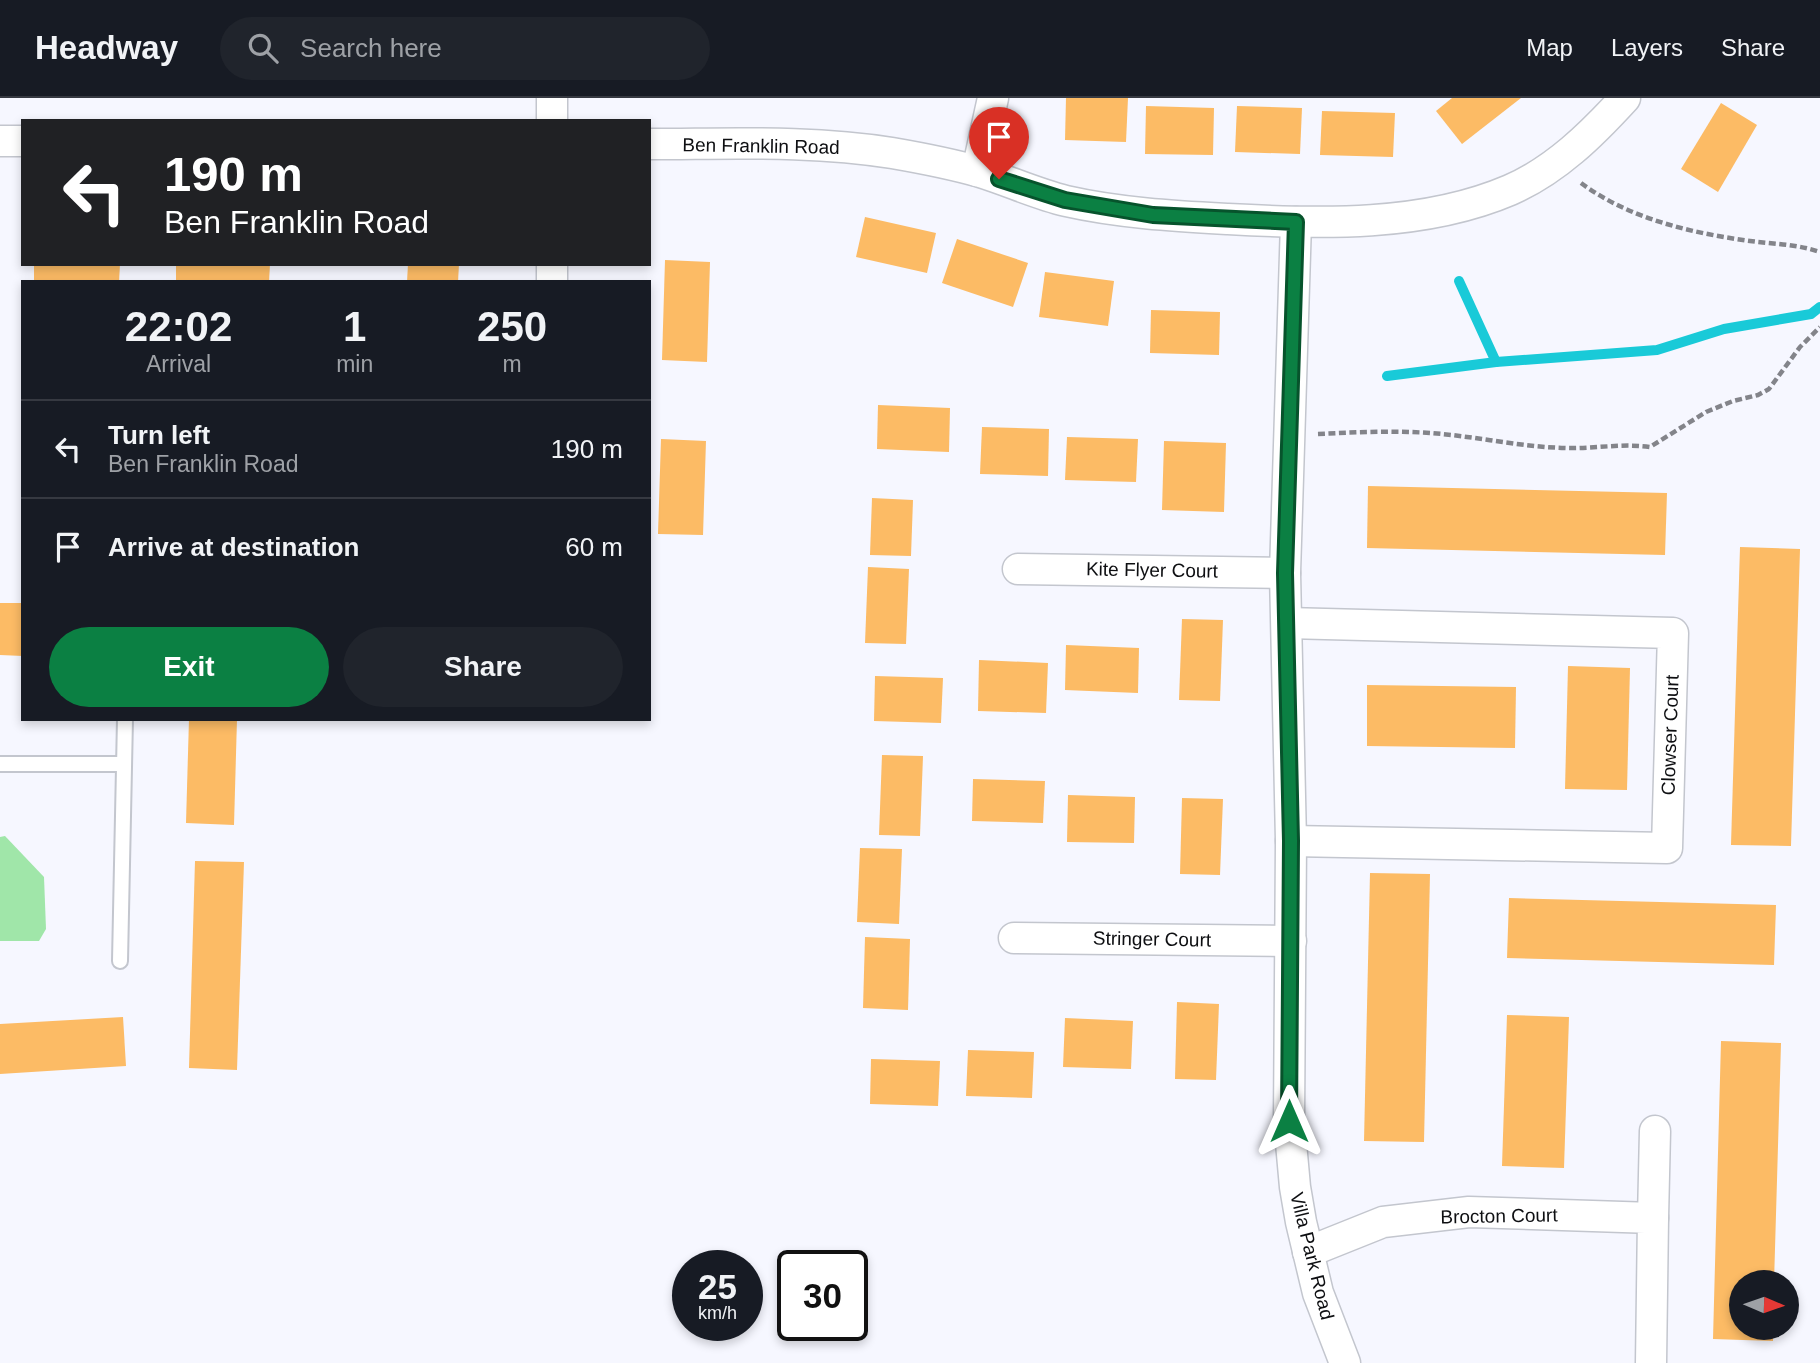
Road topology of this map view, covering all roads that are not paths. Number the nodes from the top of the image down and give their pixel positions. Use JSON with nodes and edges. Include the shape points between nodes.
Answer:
{"nodes":[{"id":1,"x":552,"y":98,"type":"edge"},
{"id":2,"x":993,"y":98,"type":"edge"},
{"id":3,"x":1625,"y":98,"type":"edge"},
{"id":4,"x":552,"y":119,"type":"edge"},
{"id":5,"x":0,"y":141,"type":"edge"},
{"id":6,"x":21,"y":141,"type":"edge"},
{"id":7,"x":651,"y":144,"type":"edge"},
{"id":8,"x":977,"y":171,"type":"junction"},
{"id":9,"x":1296,"y":222,"type":"junction"},
{"id":10,"x":1018,"y":569,"type":"dead end"},
{"id":11,"x":1285,"y":573,"type":"junction"},
{"id":12,"x":1287,"y":623,"type":"junction"},
{"id":13,"x":125,"y":721,"type":"edge"},
{"id":14,"x":0,"y":764,"type":"edge"},
{"id":15,"x":124,"y":764,"type":"junction"},
{"id":16,"x":1291,"y":841,"type":"junction"},
{"id":17,"x":1014,"y":938,"type":"dead end"},
{"id":18,"x":1291,"y":941,"type":"junction"},
{"id":19,"x":120,"y":961,"type":"dead end"},
{"id":20,"x":1655,"y":1131,"type":"dead end"},
{"id":21,"x":1653,"y":1217,"type":"junction"},
{"id":22,"x":1308,"y":1252,"type":"junction"},
{"id":23,"x":1345,"y":1363,"type":"edge"},
{"id":24,"x":1651,"y":1363,"type":"edge"}],
"edges":[{"from":1,"to":4,"type":"street"},
{"from":2,"to":8,"type":"street"},
{"from":3,"to":9,"type":"street","name":"Ben Franklin Road","via":[[1555,164],[1510,190],[1424,216]]},
{"from":5,"to":6,"type":"street"},
{"from":7,"to":8,"type":"street","name":"Ben Franklin Road","via":[[805,144],[891,153]]},
{"from":8,"to":9,"type":"street","name":"Ben Franklin Road","via":[[1065,200],[1153,215]]},
{"from":9,"to":11,"type":"street","name":"Villa Park Road"},
{"from":10,"to":11,"type":"street","name":"Kite Flyer Court"},
{"from":11,"to":12,"type":"street","name":"Villa Park Road"},
{"from":12,"to":16,"type":"street","name":"Villa Park Road"},
{"from":12,"to":16,"type":"street","name":"Clowser Court","via":[[1673,633],[1667,848]]},
{"from":13,"to":15,"type":"lane"},
{"from":14,"to":15,"type":"lane"},
{"from":15,"to":19,"type":"lane"},
{"from":16,"to":18,"type":"street","name":"Villa Park Road"},
{"from":17,"to":18,"type":"street","name":"Stringer Court"},
{"from":18,"to":22,"type":"street","name":"Villa Park Road","via":[[1289,1121],[1294,1186]]},
{"from":20,"to":21,"type":"street"},
{"from":21,"to":22,"type":"street","name":"Brocton Court","via":[[1469,1212],[1383,1222]]},
{"from":21,"to":24,"type":"street"},
{"from":22,"to":23,"type":"street","name":"Villa Park Road"}]}
